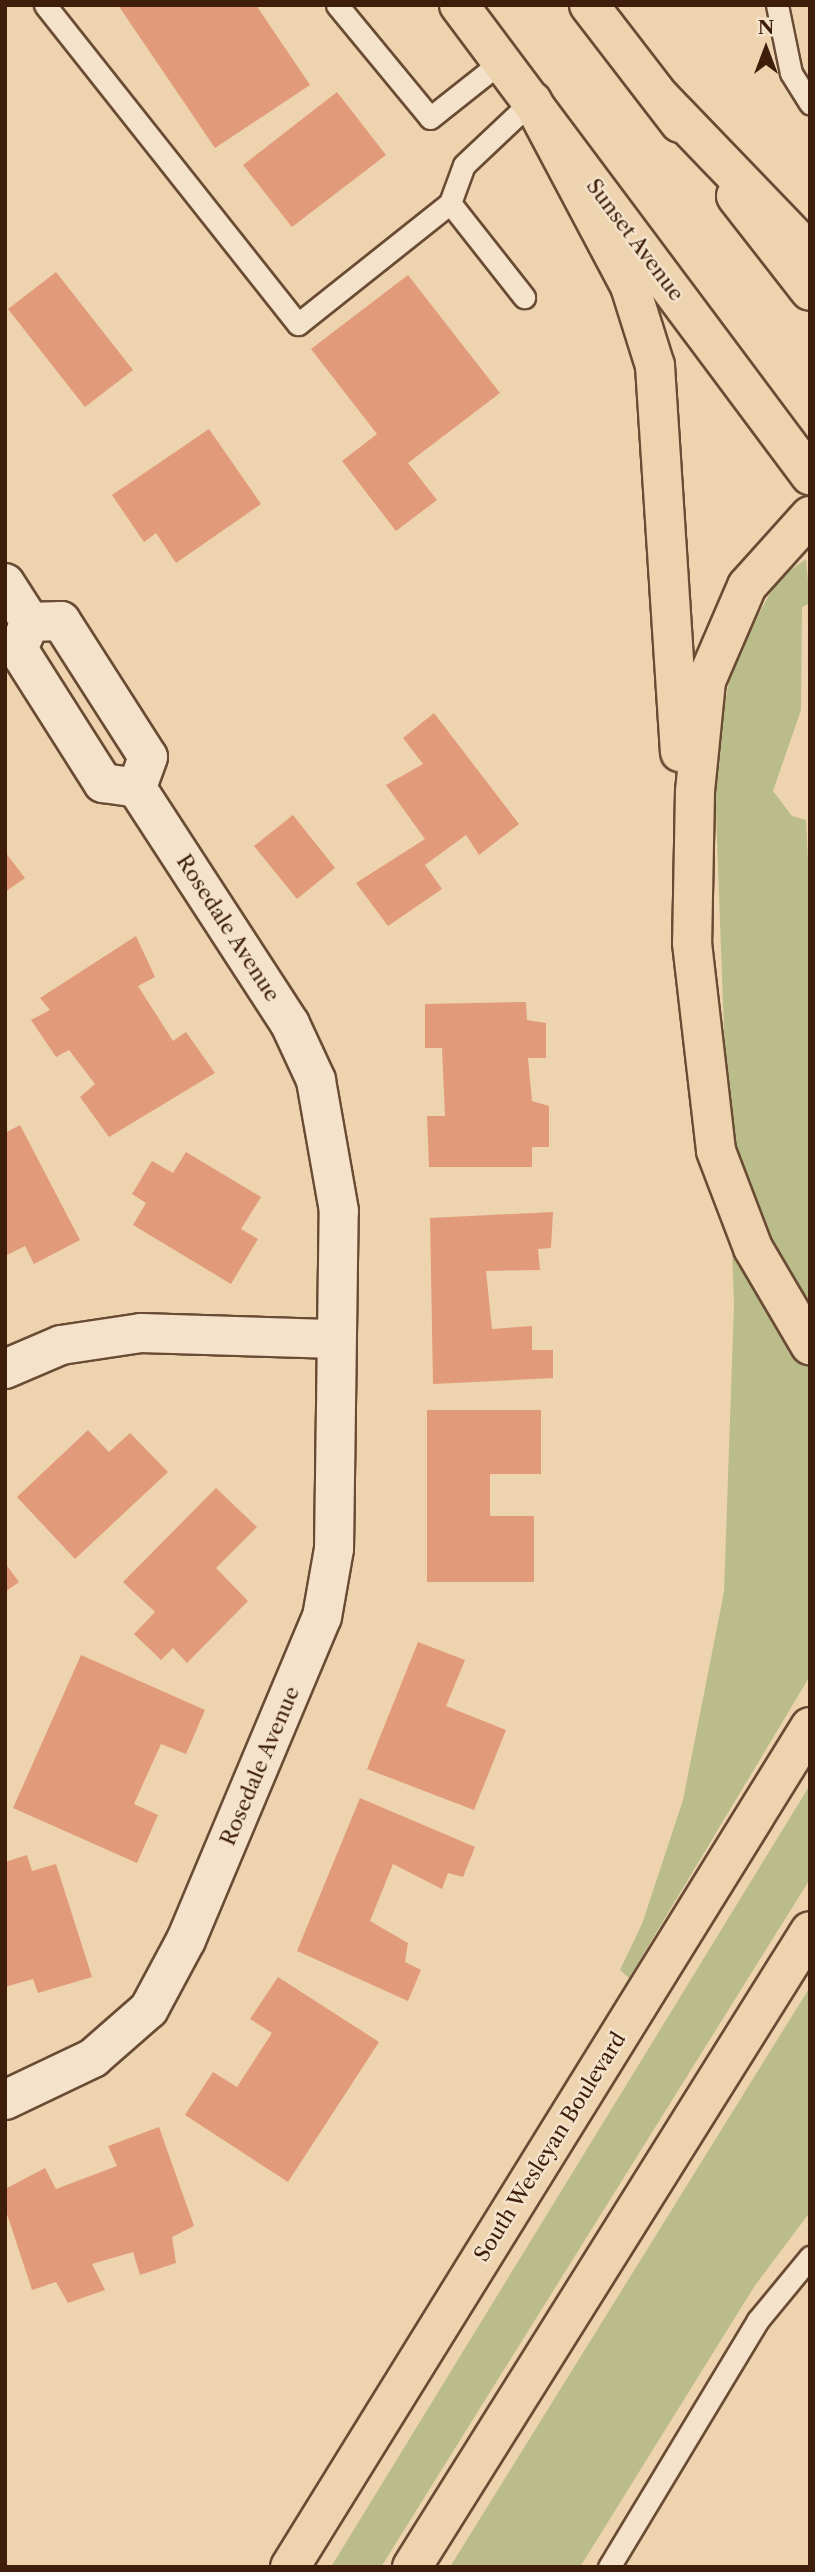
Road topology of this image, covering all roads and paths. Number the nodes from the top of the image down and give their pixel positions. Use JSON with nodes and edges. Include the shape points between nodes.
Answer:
{"nodes":[{"id":1,"x":45,"y":5,"type":"edge"},
{"id":2,"x":337,"y":5,"type":"edge"},
{"id":3,"x":459,"y":5,"type":"edge"},
{"id":4,"x":589,"y":5,"type":"edge"},
{"id":5,"x":777,"y":5,"type":"edge"},
{"id":6,"x":502,"y":61,"type":"junction"},
{"id":7,"x":661,"y":98,"type":"junction"},
{"id":8,"x":532,"y":101,"type":"junction"},
{"id":9,"x":810,"y":104,"type":"edge"},
{"id":10,"x":450,"y":203,"type":"junction"},
{"id":11,"x":810,"y":253,"type":"edge"},
{"id":12,"x":810,"y":291,"type":"edge"},
{"id":13,"x":524,"y":298,"type":"dead end"},
{"id":14,"x":810,"y":475,"type":"edge"},
{"id":15,"x":810,"y":516,"type":"edge"},
{"id":16,"x":5,"y":583,"type":"edge"},
{"id":17,"x":30,"y":622,"type":"junction"},
{"id":18,"x":137,"y":788,"type":"junction"},
{"id":19,"x":692,"y":943,"type":"junction"},
{"id":20,"x":336,"y":1339,"type":"junction"},
{"id":21,"x":810,"y":1345,"type":"edge"},
{"id":22,"x":5,"y":1369,"type":"edge"},
{"id":23,"x":810,"y":1727,"type":"edge"},
{"id":24,"x":810,"y":1931,"type":"edge"},
{"id":25,"x":5,"y":2100,"type":"edge"},
{"id":26,"x":810,"y":2257,"type":"edge"},
{"id":27,"x":290,"y":2567,"type":"edge"},
{"id":28,"x":412,"y":2567,"type":"edge"},
{"id":29,"x":610,"y":2567,"type":"edge"}],
"edges":[{"from":1,"to":10,"type":"lane","via":[[298,324]]},
{"from":2,"to":6,"type":"lane","via":[[430,118]]},
{"from":3,"to":6,"type":"main road","name":"Sunset Avenue"},
{"from":4,"to":7,"type":"main road"},
{"from":5,"to":9,"type":"lane","via":[[791,73]]},
{"from":6,"to":8,"type":"main road","name":"Sunset Avenue"},
{"from":7,"to":11,"type":"main road"},
{"from":7,"to":12,"type":"main road"},
{"from":8,"to":10,"type":"lane","via":[[464,165]]},
{"from":8,"to":14,"type":"main road","name":"Sunset Avenue"},
{"from":8,"to":19,"type":"main road","via":[[630,286],[655,366]]},
{"from":10,"to":13,"type":"lane"},
{"from":15,"to":19,"type":"main road","via":[[747,586],[706,681],[695,792]]},
{"from":16,"to":17,"type":"street"},
{"from":17,"to":18,"type":"street","via":[[18,649],[103,783]]},
{"from":17,"to":18,"type":"street","via":[[61,621],[134,734],[148,757]]},
{"from":18,"to":20,"type":"street","name":"Rosedale Avenue","via":[[290,1024],[316,1080],[339,1211]]},
{"from":19,"to":21,"type":"main road","via":[[716,1151],[753,1248]]},
{"from":20,"to":22,"type":"street","via":[[141,1333],[61,1345]]},
{"from":20,"to":25,"type":"street","name":"Rosedale Avenue","via":[[334,1549],[322,1617],[186,1940],[149,2009],[93,2057],[19,2099]]},
{"from":23,"to":27,"type":"main road","name":"South Wesleyan Boulevard"},
{"from":24,"to":28,"type":"main road"},
{"from":26,"to":29,"type":"lane","via":[[758,2320]]}]}
